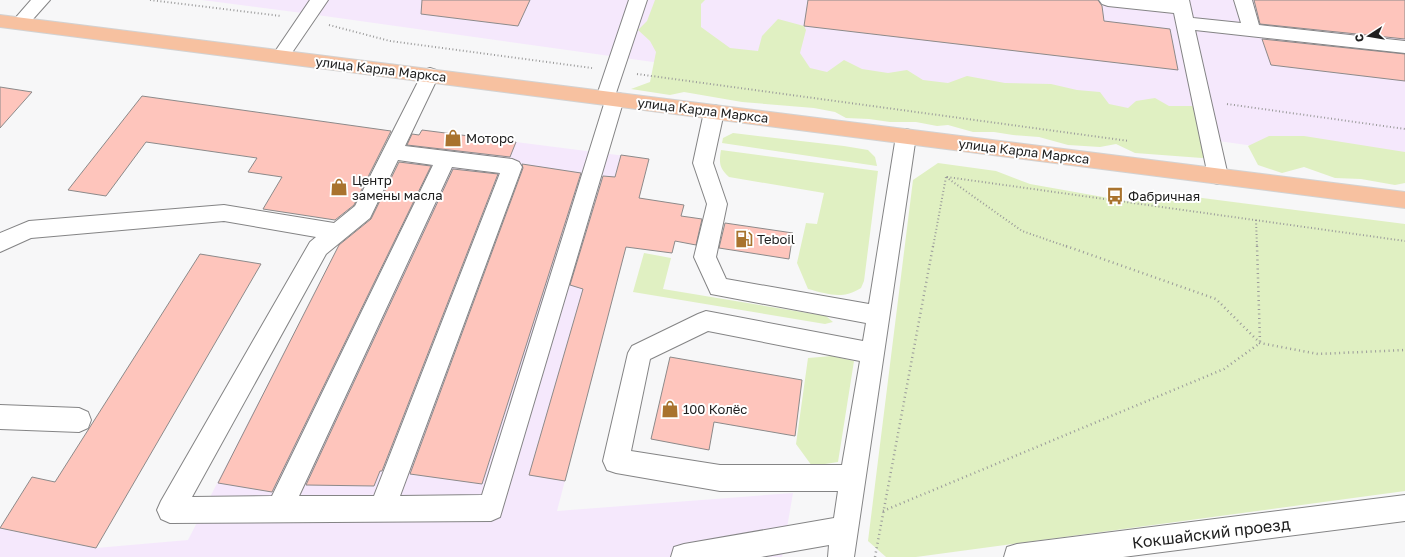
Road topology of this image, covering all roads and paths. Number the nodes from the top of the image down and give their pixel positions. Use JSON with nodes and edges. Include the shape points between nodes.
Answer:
{"nodes":[{"id":1,"x":42,"y":0,"type":"edge"},
{"id":2,"x":150,"y":0,"type":"edge"},
{"id":3,"x":319,"y":0,"type":"edge"},
{"id":4,"x":638,"y":0,"type":"edge"},
{"id":5,"x":1108,"y":0,"type":"edge"},
{"id":6,"x":1243,"y":0,"type":"edge"},
{"id":7,"x":1182,"y":10,"type":"edge"},
{"id":8,"x":0,"y":20,"type":"edge"},
{"id":9,"x":306,"y":20,"type":"junction"},
{"id":10,"x":20,"y":23,"type":"junction"},
{"id":11,"x":1252,"y":30,"type":"junction"},
{"id":12,"x":1405,"y":47,"type":"edge"},
{"id":13,"x":281,"y":56,"type":"junction"},
{"id":14,"x":613,"y":71,"type":"junction"},
{"id":15,"x":430,"y":75,"type":"junction"},
{"id":16,"x":610,"y":98,"type":"junction"},
{"id":17,"x":1202,"y":101,"type":"junction"},
{"id":18,"x":714,"y":112,"type":"junction"},
{"id":19,"x":1405,"y":129,"type":"edge"},
{"id":20,"x":906,"y":136,"type":"junction"},
{"id":21,"x":1135,"y":142,"type":"dead end"},
{"id":22,"x":392,"y":152,"type":"junction"},
{"id":23,"x":446,"y":159,"type":"junction"},
{"id":24,"x":1218,"y":176,"type":"junction"},
{"id":25,"x":946,"y":177,"type":"junction"},
{"id":26,"x":1405,"y":200,"type":"edge"},
{"id":27,"x":1256,"y":220,"type":"junction"},
{"id":28,"x":338,"y":232,"type":"junction"},
{"id":29,"x":1405,"y":241,"type":"edge"},
{"id":30,"x":0,"y":243,"type":"edge"},
{"id":31,"x":878,"y":315,"type":"junction"},
{"id":32,"x":1260,"y":343,"type":"junction"},
{"id":33,"x":1405,"y":350,"type":"edge"},
{"id":34,"x":872,"y":354,"type":"junction"},
{"id":35,"x":0,"y":417,"type":"edge"},
{"id":36,"x":79,"y":420,"type":"dead end"},
{"id":37,"x":853,"y":478,"type":"junction"},
{"id":38,"x":1405,"y":508,"type":"edge"},
{"id":39,"x":280,"y":509,"type":"junction"},
{"id":40,"x":382,"y":509,"type":"junction"},
{"id":41,"x":883,"y":511,"type":"junction"},
{"id":42,"x":845,"y":529,"type":"junction"},
{"id":43,"x":684,"y":557,"type":"edge"},
{"id":44,"x":841,"y":557,"type":"edge"},
{"id":45,"x":875,"y":557,"type":"edge"},
{"id":46,"x":1018,"y":557,"type":"edge"}],
"edges":[{"from":1,"to":10,"type":"street"},
{"from":2,"to":9,"type":"path"},
{"from":3,"to":9,"type":"street"},
{"from":4,"to":14,"type":"street"},
{"from":5,"to":7,"type":"street"},
{"from":6,"to":11,"type":"street"},
{"from":7,"to":11,"type":"street"},
{"from":7,"to":17,"type":"street"},
{"from":8,"to":10,"type":"main road","name":"улица Карла Маркса"},
{"from":9,"to":13,"type":"street"},
{"from":9,"to":14,"type":"path","via":[[390,41]]},
{"from":10,"to":13,"type":"main road","name":"улица Карла Маркса"},
{"from":11,"to":12,"type":"street"},
{"from":13,"to":15,"type":"main road","name":"улица Карла Маркса"},
{"from":14,"to":16,"type":"street"},
{"from":14,"to":21,"type":"path"},
{"from":15,"to":16,"type":"main road","name":"улица Карла Маркса"},
{"from":15,"to":22,"type":"street"},
{"from":16,"to":18,"type":"main road","name":"улица Карла Маркса"},
{"from":16,"to":40,"type":"street","via":[[491,508]]},
{"from":17,"to":19,"type":"path"},
{"from":17,"to":24,"type":"street"},
{"from":18,"to":20,"type":"main road","name":"улица Карла Маркса"},
{"from":18,"to":31,"type":"street","via":[[703,163],[717,204],[705,257],[719,287]]},
{"from":20,"to":24,"type":"main road","name":"улица Карла Маркса"},
{"from":20,"to":31,"type":"street"},
{"from":22,"to":23,"type":"street"},
{"from":22,"to":28,"type":"street","via":[[363,212]]},
{"from":23,"to":39,"type":"street"},
{"from":23,"to":40,"type":"street","via":[[512,167]]},
{"from":24,"to":26,"type":"main road","name":"улица Карла Маркса"},
{"from":25,"to":27,"type":"path"},
{"from":25,"to":32,"type":"path","via":[[1022,231],[1216,299]]},
{"from":25,"to":41,"type":"path"},
{"from":27,"to":29,"type":"path"},
{"from":27,"to":32,"type":"path"},
{"from":28,"to":30,"type":"street","via":[[224,213],[29,230]]},
{"from":28,"to":39,"type":"street","via":[[318,248],[170,510]]},
{"from":31,"to":34,"type":"street"},
{"from":32,"to":33,"type":"path","via":[[1318,354]]},
{"from":32,"to":41,"type":"path","via":[[1224,369]]},
{"from":34,"to":37,"type":"street"},
{"from":34,"to":37,"type":"street","via":[[706,321],[640,354],[616,461],[720,478]]},
{"from":35,"to":36,"type":"street"},
{"from":37,"to":42,"type":"street"},
{"from":38,"to":46,"type":"street","name":"Кокшайский проезд"},
{"from":39,"to":40,"type":"street"},
{"from":41,"to":45,"type":"path"},
{"from":42,"to":43,"type":"street"},
{"from":42,"to":44,"type":"street"}]}
